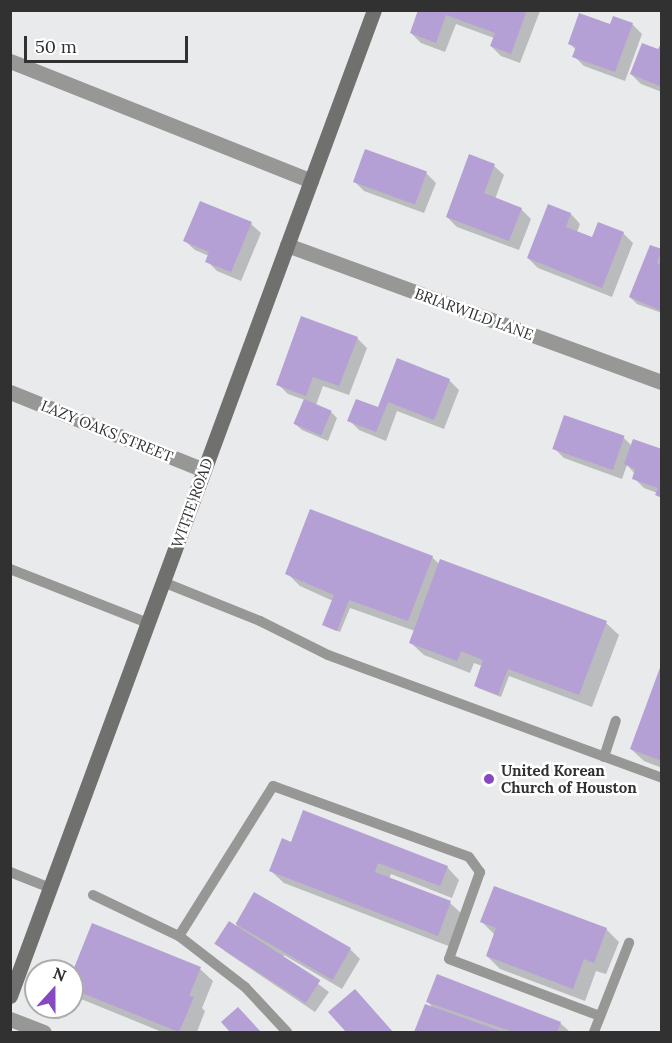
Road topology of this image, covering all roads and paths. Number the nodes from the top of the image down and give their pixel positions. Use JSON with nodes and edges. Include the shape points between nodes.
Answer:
{"nodes":[{"id":1,"x":374,"y":10,"type":"edge"},
{"id":2,"x":10,"y":61,"type":"edge"},
{"id":3,"x":311,"y":181,"type":"junction"},
{"id":4,"x":287,"y":245,"type":"junction"},
{"id":5,"x":662,"y":382,"type":"edge"},
{"id":6,"x":10,"y":392,"type":"edge"},
{"id":7,"x":204,"y":470,"type":"junction"},
{"id":8,"x":10,"y":569,"type":"edge"},
{"id":9,"x":163,"y":582,"type":"junction"},
{"id":10,"x":148,"y":623,"type":"junction"},
{"id":11,"x":616,"y":721,"type":"dead end"},
{"id":12,"x":604,"y":757,"type":"junction"},
{"id":13,"x":662,"y":778,"type":"edge"},
{"id":14,"x":10,"y":872,"type":"edge"},
{"id":15,"x":50,"y":888,"type":"junction"},
{"id":16,"x":93,"y":896,"type":"dead end"},
{"id":17,"x":178,"y":936,"type":"junction"},
{"id":18,"x":629,"y":943,"type":"dead end"},
{"id":19,"x":10,"y":996,"type":"edge"},
{"id":20,"x":600,"y":1016,"type":"junction"},
{"id":21,"x":10,"y":1019,"type":"edge"},
{"id":22,"x":44,"y":1032,"type":"edge"},
{"id":23,"x":287,"y":1032,"type":"edge"},
{"id":24,"x":594,"y":1032,"type":"edge"}],
"edges":[{"from":1,"to":3,"type":"street","name":"WITTE ROAD"},
{"from":2,"to":3,"type":"street"},
{"from":3,"to":4,"type":"street","name":"WITTE ROAD"},
{"from":4,"to":5,"type":"street","name":"BRIARWILD LANE"},
{"from":4,"to":7,"type":"street","name":"WITTE ROAD"},
{"from":6,"to":7,"type":"street","name":"LAZY OAKS STREET"},
{"from":7,"to":9,"type":"street","name":"WITTE ROAD"},
{"from":8,"to":10,"type":"lane"},
{"from":9,"to":10,"type":"street","name":"WITTE ROAD"},
{"from":9,"to":12,"type":"lane","via":[[260,621],[328,655]]},
{"from":10,"to":15,"type":"street","name":"WITTE ROAD"},
{"from":11,"to":12,"type":"lane"},
{"from":12,"to":13,"type":"lane"},
{"from":14,"to":15,"type":"lane"},
{"from":15,"to":19,"type":"street","name":"WITTE ROAD"},
{"from":16,"to":17,"type":"lane"},
{"from":17,"to":20,"type":"lane","via":[[273,786],[469,857],[480,872],[449,959]]},
{"from":17,"to":23,"type":"lane","via":[[245,987]]},
{"from":18,"to":20,"type":"lane"},
{"from":20,"to":24,"type":"lane"},
{"from":21,"to":22,"type":"street"}]}
